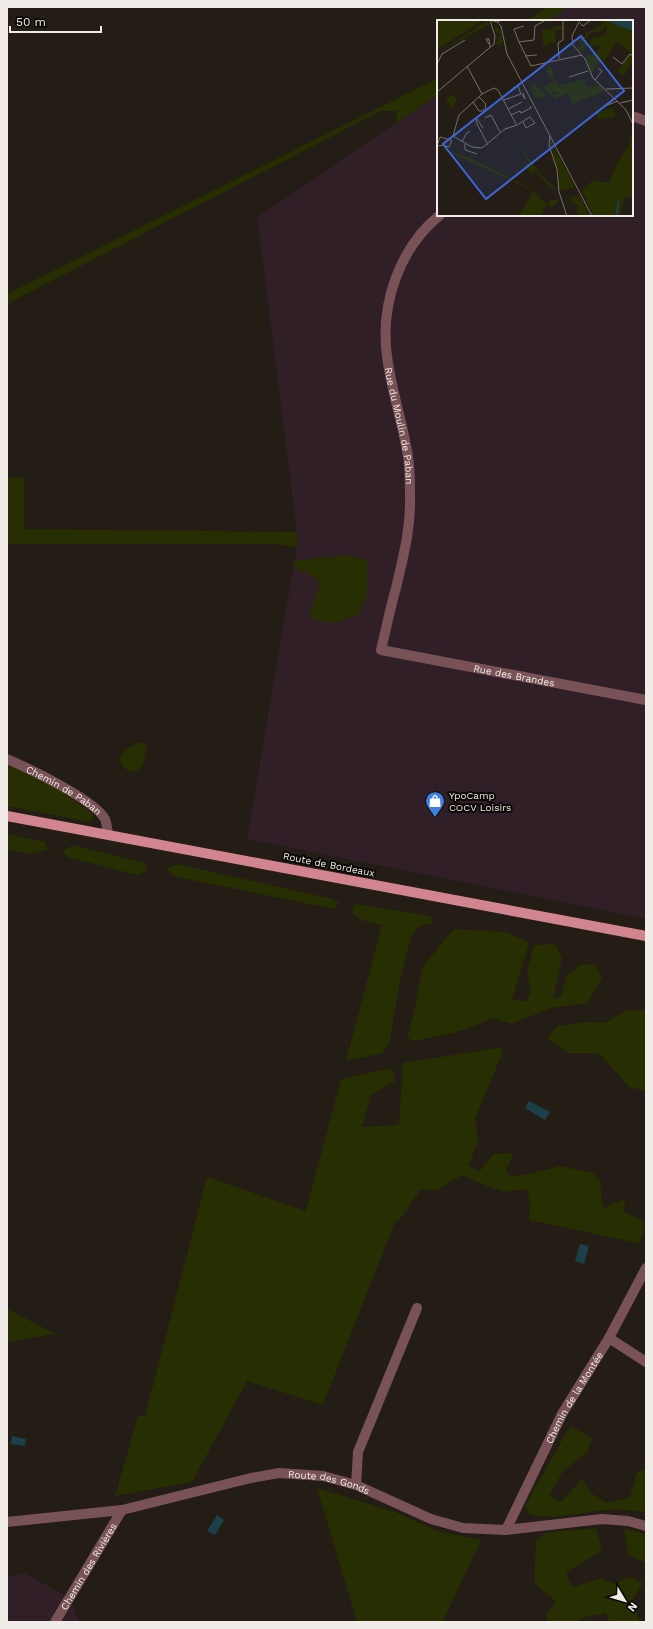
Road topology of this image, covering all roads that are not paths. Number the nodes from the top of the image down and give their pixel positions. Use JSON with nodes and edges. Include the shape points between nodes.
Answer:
{"nodes":[{"id":1,"x":633,"y":118,"type":"edge"},
{"id":2,"x":646,"y":121,"type":"edge"},
{"id":3,"x":439,"y":216,"type":"edge"},
{"id":4,"x":381,"y":650,"type":"joint"},
{"id":5,"x":646,"y":700,"type":"edge"},
{"id":6,"x":7,"y":759,"type":"edge"},
{"id":7,"x":7,"y":816,"type":"edge"},
{"id":8,"x":108,"y":834,"type":"junction"},
{"id":9,"x":646,"y":936,"type":"edge"},
{"id":10,"x":646,"y":1268,"type":"edge"},
{"id":11,"x":417,"y":1308,"type":"dead end"},
{"id":12,"x":609,"y":1338,"type":"junction"},
{"id":13,"x":646,"y":1362,"type":"edge"},
{"id":14,"x":356,"y":1485,"type":"junction"},
{"id":15,"x":122,"y":1510,"type":"junction"},
{"id":16,"x":7,"y":1522,"type":"edge"},
{"id":17,"x":646,"y":1526,"type":"edge"},
{"id":18,"x":506,"y":1530,"type":"junction"},
{"id":19,"x":55,"y":1622,"type":"edge"}],
"edges":[{"from":1,"to":2,"type":"street"},
{"from":3,"to":4,"type":"street","name":"Rue du Moulin de Paban","via":[[413,245],[400,268],[394,281],[387,313],[387,357],[408,458],[410,497],[408,537]]},
{"from":4,"to":5,"type":"street","name":"Rue des Brandes"},
{"from":6,"to":8,"type":"street","name":"Chemin de Paban","via":[[40,773],[90,805],[104,818]]},
{"from":7,"to":8,"type":"main road","name":"Route de Bordeaux"},
{"from":8,"to":9,"type":"main road","name":"Route de Bordeaux"},
{"from":10,"to":12,"type":"street","name":"Chemin de la Montée"},
{"from":11,"to":14,"type":"street","via":[[358,1452]]},
{"from":12,"to":13,"type":"street"},
{"from":12,"to":18,"type":"street","name":"Chemin de la Montée","via":[[562,1414]]},
{"from":14,"to":15,"type":"street","name":"Route des Gonds","via":[[323,1476],[279,1473]]},
{"from":14,"to":18,"type":"street","name":"Route des Gonds","via":[[431,1519],[463,1528]]},
{"from":15,"to":16,"type":"street","name":"Route des Gonds"},
{"from":15,"to":19,"type":"street","name":"Chemin des Rivières"},
{"from":17,"to":18,"type":"street","name":"Route des Gonds","via":[[602,1519]]}]}
